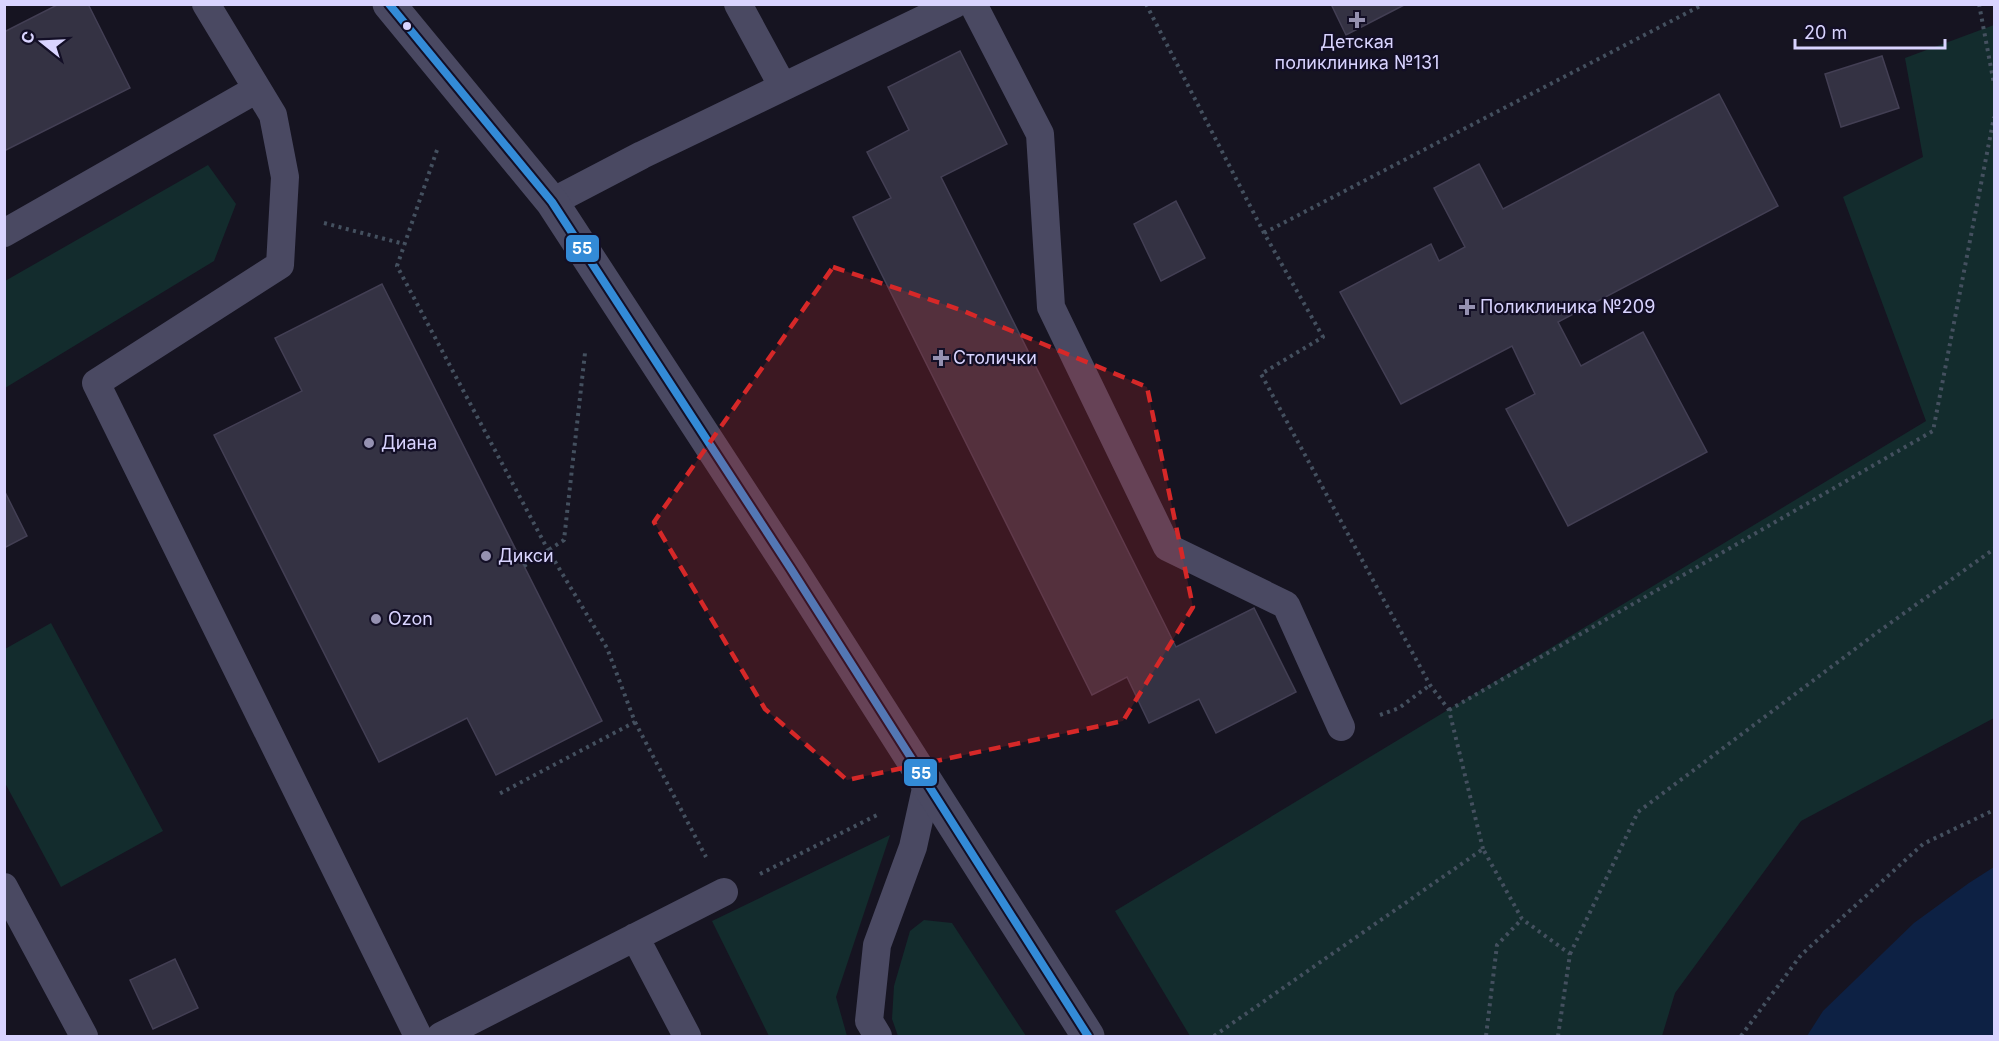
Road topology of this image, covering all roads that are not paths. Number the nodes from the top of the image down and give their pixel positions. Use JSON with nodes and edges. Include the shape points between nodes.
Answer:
{"nodes":[{"id":1,"x":206,"y":4,"type":"edge"},
{"id":2,"x":389,"y":4,"type":"edge"},
{"id":3,"x":738,"y":4,"type":"edge"},
{"id":4,"x":955,"y":4,"type":"edge"},
{"id":5,"x":974,"y":4,"type":"edge"},
{"id":6,"x":783,"y":87,"type":"junction"},
{"id":7,"x":257,"y":89,"type":"junction"},
{"id":8,"x":552,"y":202,"type":"junction"},
{"id":9,"x":4,"y":233,"type":"edge"},
{"id":10,"x":1341,"y":727,"type":"dead end"},
{"id":11,"x":927,"y":784,"type":"junction"},
{"id":12,"x":4,"y":887,"type":"edge"},
{"id":13,"x":724,"y":892,"type":"road end"},
{"id":14,"x":636,"y":937,"type":"junction"},
{"id":15,"x":84,"y":1036,"type":"edge"},
{"id":16,"x":418,"y":1036,"type":"edge"},
{"id":17,"x":441,"y":1036,"type":"edge"},
{"id":18,"x":687,"y":1036,"type":"edge"},
{"id":19,"x":878,"y":1036,"type":"edge"},
{"id":20,"x":1088,"y":1036,"type":"edge"}],
"edges":[{"from":1,"to":7,"type":"lane"},
{"from":2,"to":8,"type":"street"},
{"from":3,"to":6,"type":"lane"},
{"from":4,"to":6,"type":"lane"},
{"from":5,"to":10,"type":"lane","via":[[1040,134],[1051,307],[1167,547],[1286,605]]},
{"from":6,"to":8,"type":"lane"},
{"from":7,"to":9,"type":"lane"},
{"from":7,"to":16,"type":"lane","via":[[273,115],[285,177],[280,265],[96,383]]},
{"from":8,"to":11,"type":"street"},
{"from":11,"to":19,"type":"lane","via":[[914,847],[877,945],[869,1021]]},
{"from":11,"to":20,"type":"street"},
{"from":12,"to":15,"type":"lane"},
{"from":13,"to":14,"type":"lane"},
{"from":14,"to":17,"type":"lane"},
{"from":14,"to":18,"type":"lane"}]}
